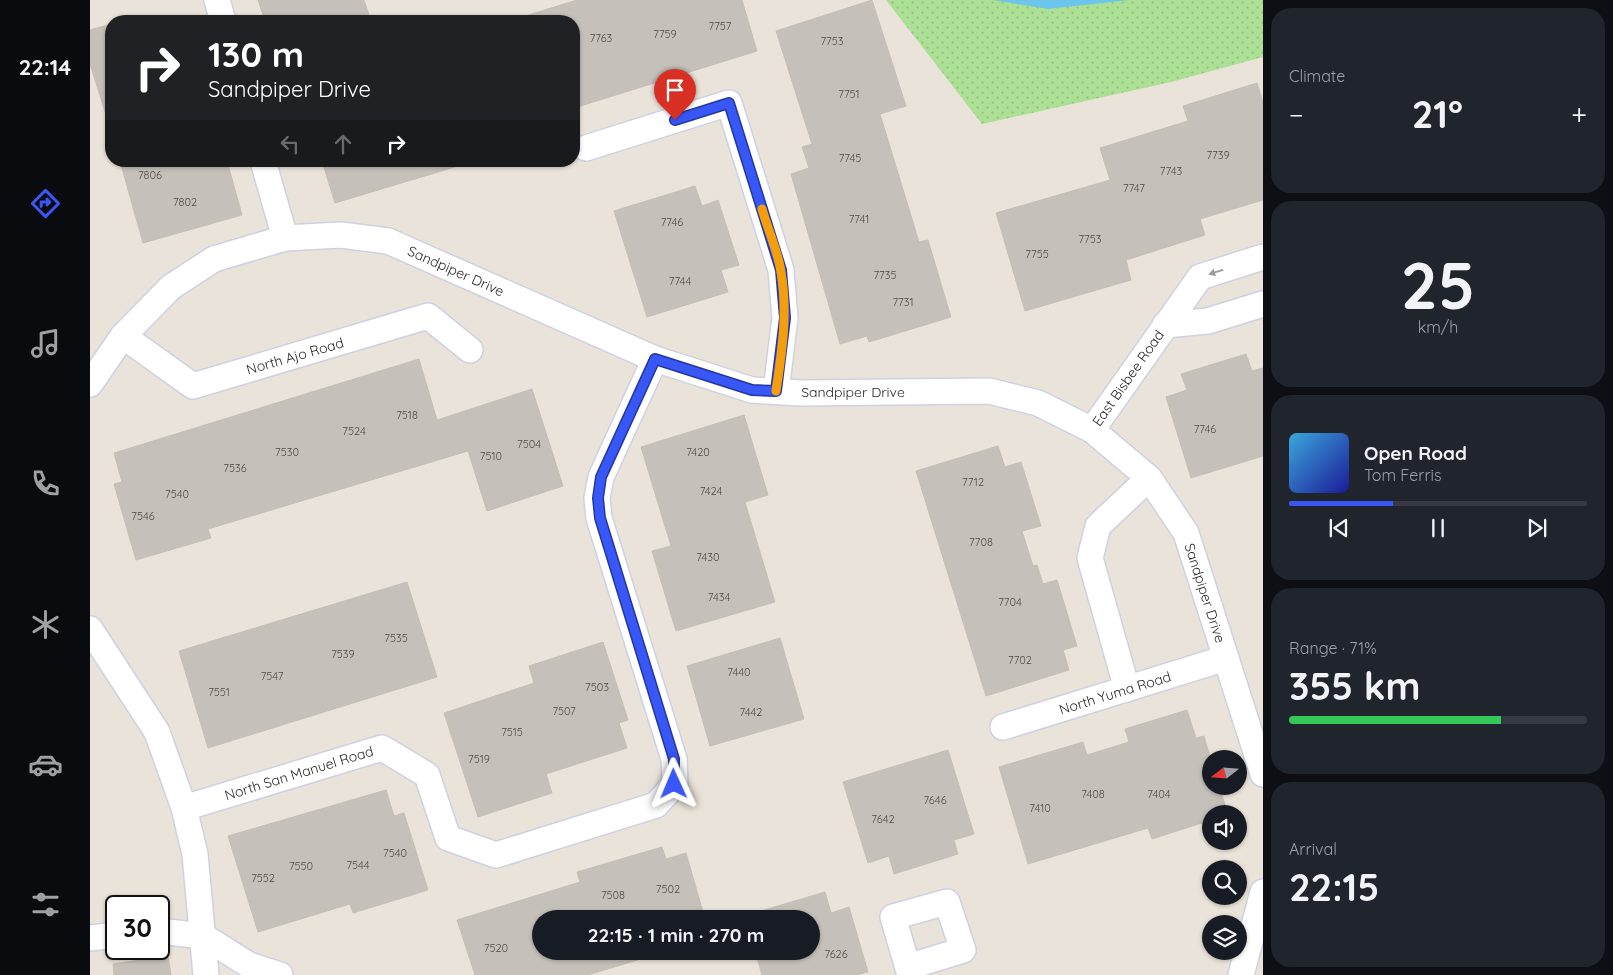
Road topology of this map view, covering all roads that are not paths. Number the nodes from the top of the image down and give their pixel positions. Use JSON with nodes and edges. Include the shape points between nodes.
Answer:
{"nodes":[{"id":1,"x":217,"y":0,"type":"edge"},
{"id":2,"x":221,"y":15,"type":"edge"},
{"id":3,"x":586,"y":148,"type":"dead end"},
{"id":4,"x":265,"y":167,"type":"edge"},
{"id":5,"x":285,"y":238,"type":"junction"},
{"id":6,"x":1263,"y":257,"type":"edge"},
{"id":7,"x":1263,"y":304,"type":"edge"},
{"id":8,"x":1165,"y":325,"type":"junction"},
{"id":9,"x":123,"y":336,"type":"junction"},
{"id":10,"x":470,"y":350,"type":"dead end"},
{"id":11,"x":655,"y":359,"type":"junction"},
{"id":12,"x":90,"y":384,"type":"edge"},
{"id":13,"x":776,"y":391,"type":"junction"},
{"id":14,"x":1092,"y":430,"type":"junction"},
{"id":15,"x":1148,"y":478,"type":"junction"},
{"id":16,"x":90,"y":629,"type":"edge"},
{"id":17,"x":1226,"y":658,"type":"junction"},
{"id":18,"x":1127,"y":689,"type":"junction"},
{"id":19,"x":1003,"y":727,"type":"dead end"},
{"id":20,"x":1263,"y":774,"type":"edge"},
{"id":21,"x":184,"y":808,"type":"junction"},
{"id":22,"x":1263,"y":892,"type":"edge"},
{"id":23,"x":170,"y":932,"type":"edge"},
{"id":24,"x":105,"y":936,"type":"edge"},
{"id":25,"x":203,"y":936,"type":"junction"},
{"id":26,"x":90,"y":938,"type":"edge"},
{"id":27,"x":238,"y":970,"type":"edge"},
{"id":28,"x":206,"y":975,"type":"edge"},
{"id":29,"x":280,"y":975,"type":"edge"},
{"id":30,"x":1241,"y":975,"type":"edge"}],
"edges":[{"from":1,"to":2,"type":"street"},
{"from":3,"to":13,"type":"street","via":[[729,103],[781,270],[785,318]]},
{"from":4,"to":5,"type":"street"},
{"from":5,"to":9,"type":"street","name":"Sandpiper Drive","via":[[214,259],[171,287]]},
{"from":5,"to":11,"type":"street","name":"Sandpiper Drive","via":[[340,235],[388,241]]},
{"from":6,"to":8,"type":"street","name":"East Bisbee Road","one_way":true,"via":[[1200,277]]},
{"from":7,"to":8,"type":"street","name":"East Bisbee Road","via":[[1208,321]]},
{"from":8,"to":14,"type":"street","name":"East Bisbee Road"},
{"from":9,"to":10,"type":"street","name":"North Ajo Road","via":[[193,386],[428,316]]},
{"from":9,"to":12,"type":"street","name":"Sandpiper Drive"},
{"from":11,"to":13,"type":"street","name":"Sandpiper Drive","via":[[752,390]]},
{"from":11,"to":21,"type":"street","name":"North San Manuel Road","via":[[601,477],[598,498],[600,518],[674,759],[674,784],[656,805],[496,855],[448,838],[427,775],[382,748]]},
{"from":13,"to":14,"type":"street","name":"Sandpiper Drive","via":[[989,391],[1038,403]]},
{"from":14,"to":15,"type":"street","name":"Sandpiper Drive"},
{"from":15,"to":17,"type":"street","name":"Sandpiper Drive","via":[[1186,533]]},
{"from":15,"to":18,"type":"street","via":[[1098,526],[1090,558]]},
{"from":16,"to":21,"type":"street","via":[[157,732]]},
{"from":17,"to":18,"type":"street","name":"North Yuma Road"},
{"from":17,"to":20,"type":"street","name":"Sandpiper Drive"},
{"from":18,"to":19,"type":"street","name":"North Yuma Road"},
{"from":21,"to":25,"type":"street","via":[[195,854]]},
{"from":22,"to":30,"type":"street"},
{"from":23,"to":25,"type":"street"},
{"from":24,"to":26,"type":"street"},
{"from":25,"to":27,"type":"street"},
{"from":25,"to":28,"type":"street"},
{"from":27,"to":29,"type":"street"}]}
